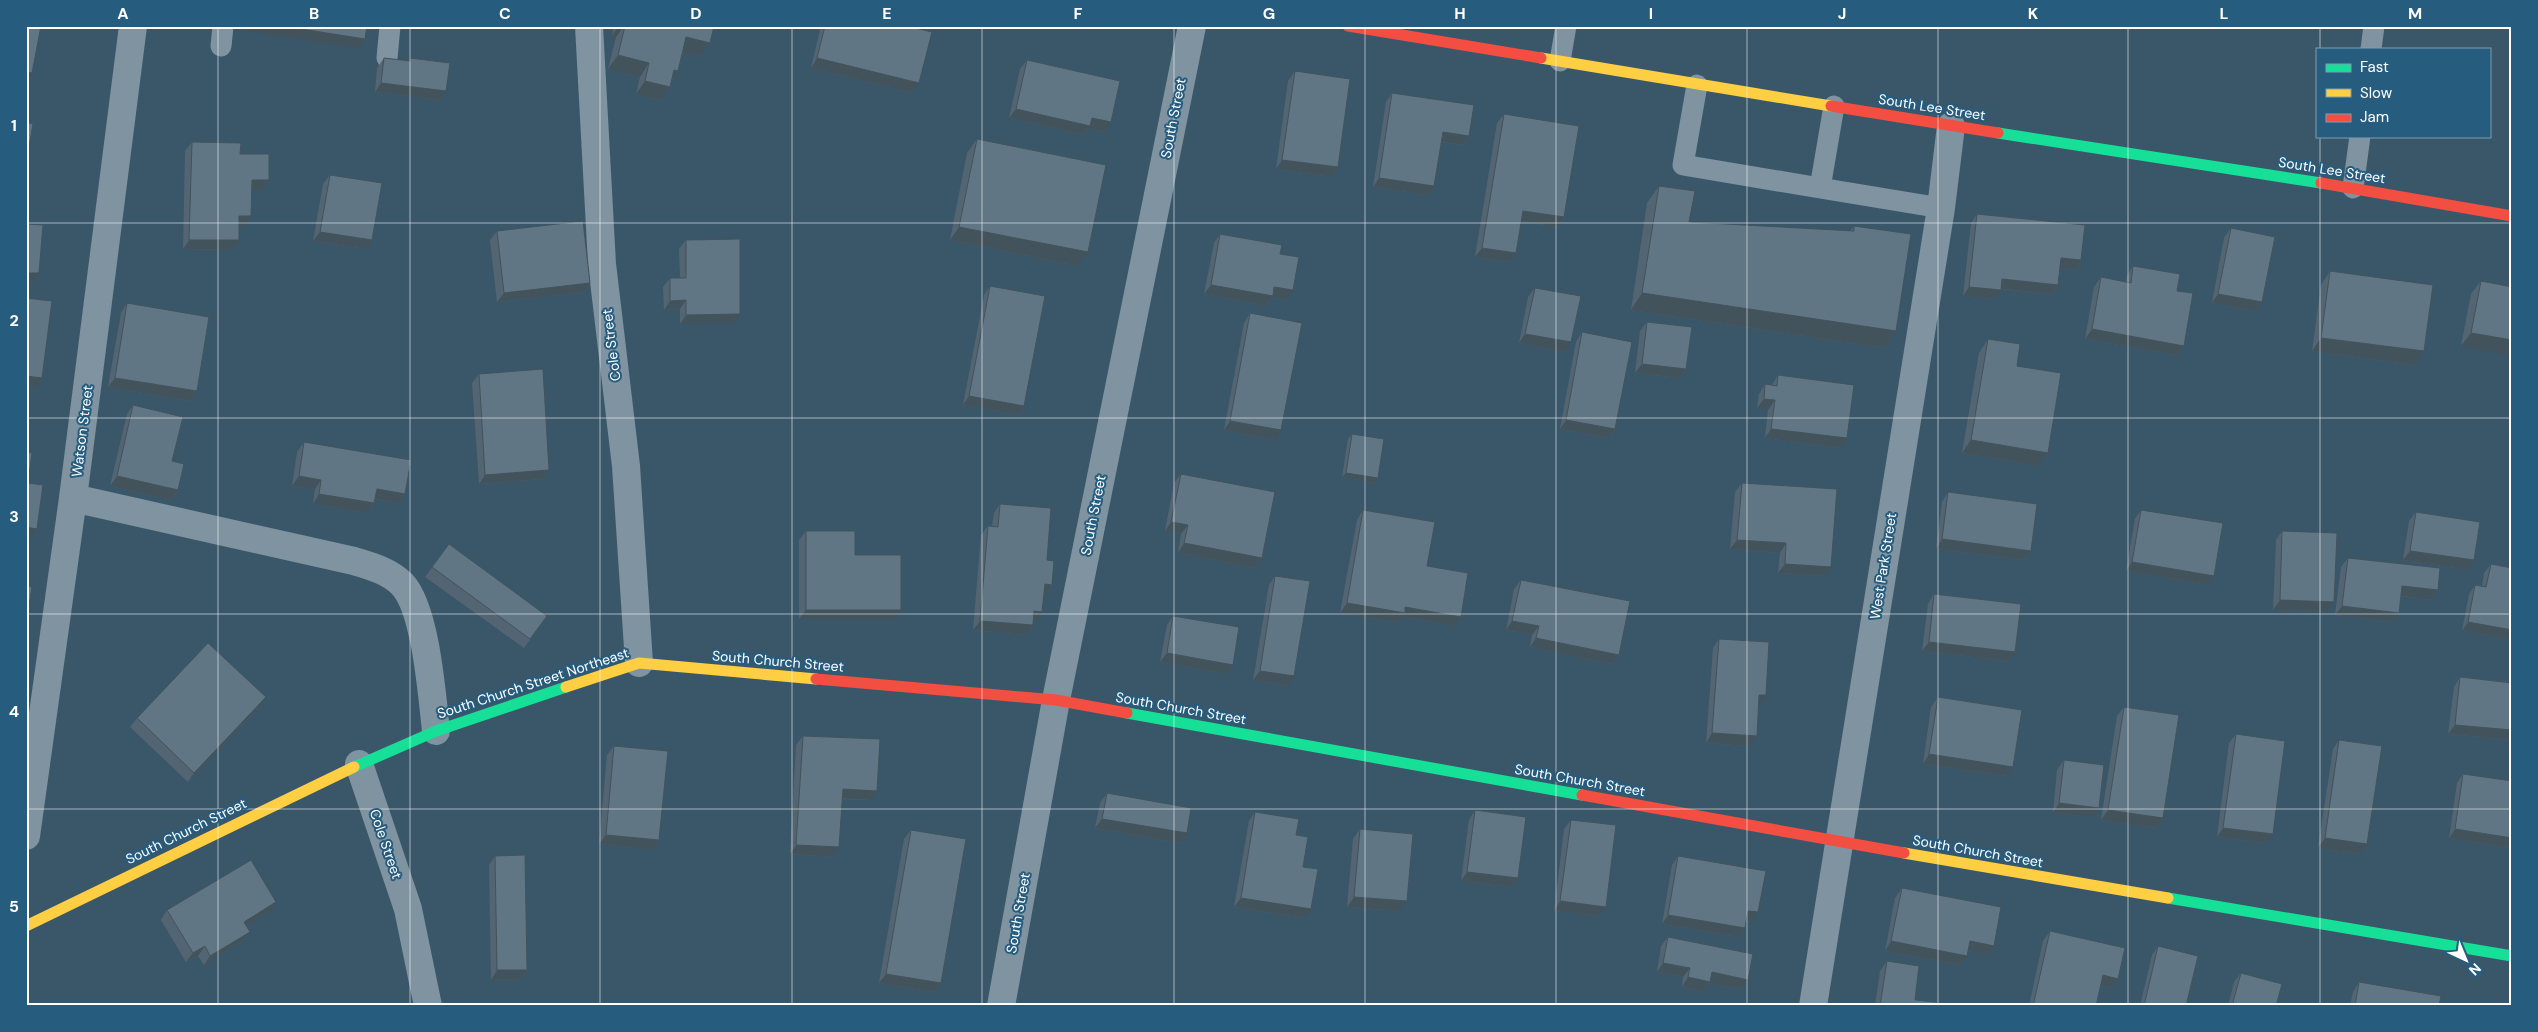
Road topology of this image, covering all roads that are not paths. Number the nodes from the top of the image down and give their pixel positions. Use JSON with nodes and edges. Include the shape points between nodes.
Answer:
{"nodes":[{"id":1,"x":133,"y":26,"type":"edge"},
{"id":2,"x":390,"y":26,"type":"edge"},
{"id":3,"x":590,"y":26,"type":"edge"},
{"id":4,"x":1192,"y":26,"type":"edge"},
{"id":5,"x":1348,"y":26,"type":"edge"},
{"id":6,"x":1566,"y":26,"type":"edge"},
{"id":7,"x":2374,"y":26,"type":"edge"},
{"id":8,"x":1445,"y":34,"type":"edge"},
{"id":9,"x":2371,"y":48,"type":"edge"},
{"id":10,"x":387,"y":58,"type":"edge"},
{"id":11,"x":1560,"y":61,"type":"junction"},
{"id":12,"x":1697,"y":85,"type":"junction"},
{"id":13,"x":1834,"y":106,"type":"junction"},
{"id":14,"x":1951,"y":126,"type":"junction"},
{"id":15,"x":2360,"y":138,"type":"edge"},
{"id":16,"x":1820,"y":188,"type":"junction"},
{"id":17,"x":2353,"y":188,"type":"junction"},
{"id":18,"x":1941,"y":208,"type":"junction"},
{"id":19,"x":2512,"y":216,"type":"edge"},
{"id":20,"x":73,"y":498,"type":"junction"},
{"id":21,"x":639,"y":663,"type":"junction"},
{"id":22,"x":1056,"y":700,"type":"junction"},
{"id":23,"x":436,"y":731,"type":"junction"},
{"id":24,"x":359,"y":764,"type":"junction"},
{"id":25,"x":26,"y":836,"type":"edge"},
{"id":26,"x":1838,"y":842,"type":"junction"},
{"id":27,"x":26,"y":926,"type":"edge"},
{"id":28,"x":2512,"y":956,"type":"edge"},
{"id":29,"x":428,"y":1006,"type":"edge"},
{"id":30,"x":1001,"y":1006,"type":"edge"},
{"id":31,"x":1813,"y":1006,"type":"edge"}],
"edges":[{"from":1,"to":20,"type":"street","name":"Watson Street"},
{"from":2,"to":10,"type":"lane"},
{"from":3,"to":21,"type":"street","name":"Cole Street","via":[[602,264],[626,466]]},
{"from":4,"to":22,"type":"street","name":"South Street"},
{"from":5,"to":8,"type":"street","name":"South Lee Street"},
{"from":6,"to":11,"type":"lane"},
{"from":7,"to":9,"type":"lane"},
{"from":8,"to":11,"type":"street","name":"South Lee Street"},
{"from":11,"to":12,"type":"street","name":"South Lee Street"},
{"from":12,"to":13,"type":"street","name":"South Lee Street"},
{"from":12,"to":16,"type":"lane","via":[[1683,165]]},
{"from":13,"to":14,"type":"street","name":"South Lee Street"},
{"from":13,"to":16,"type":"lane"},
{"from":14,"to":17,"type":"street","name":"South Lee Street"},
{"from":14,"to":18,"type":"street","name":"West Park Street"},
{"from":15,"to":17,"type":"lane"},
{"from":16,"to":18,"type":"lane"},
{"from":17,"to":19,"type":"street","name":"South Lee Street"},
{"from":18,"to":26,"type":"street","name":"West Park Street"},
{"from":20,"to":23,"type":"street","via":[[354,561],[394,577],[410,595],[418,621],[429,668]]},
{"from":20,"to":25,"type":"street","name":"Watson Street"},
{"from":21,"to":22,"type":"street","name":"South Church Street"},
{"from":21,"to":23,"type":"street","name":"South Church Street Northeast"},
{"from":22,"to":26,"type":"street","name":"South Church Street"},
{"from":22,"to":30,"type":"street","name":"South Street"},
{"from":23,"to":24,"type":"street"},
{"from":24,"to":27,"type":"street","name":"South Church Street"},
{"from":24,"to":29,"type":"street","name":"Cole Street","via":[[408,908]]},
{"from":26,"to":28,"type":"street","name":"South Church Street"},
{"from":26,"to":31,"type":"street","name":"West Park Street"}]}
